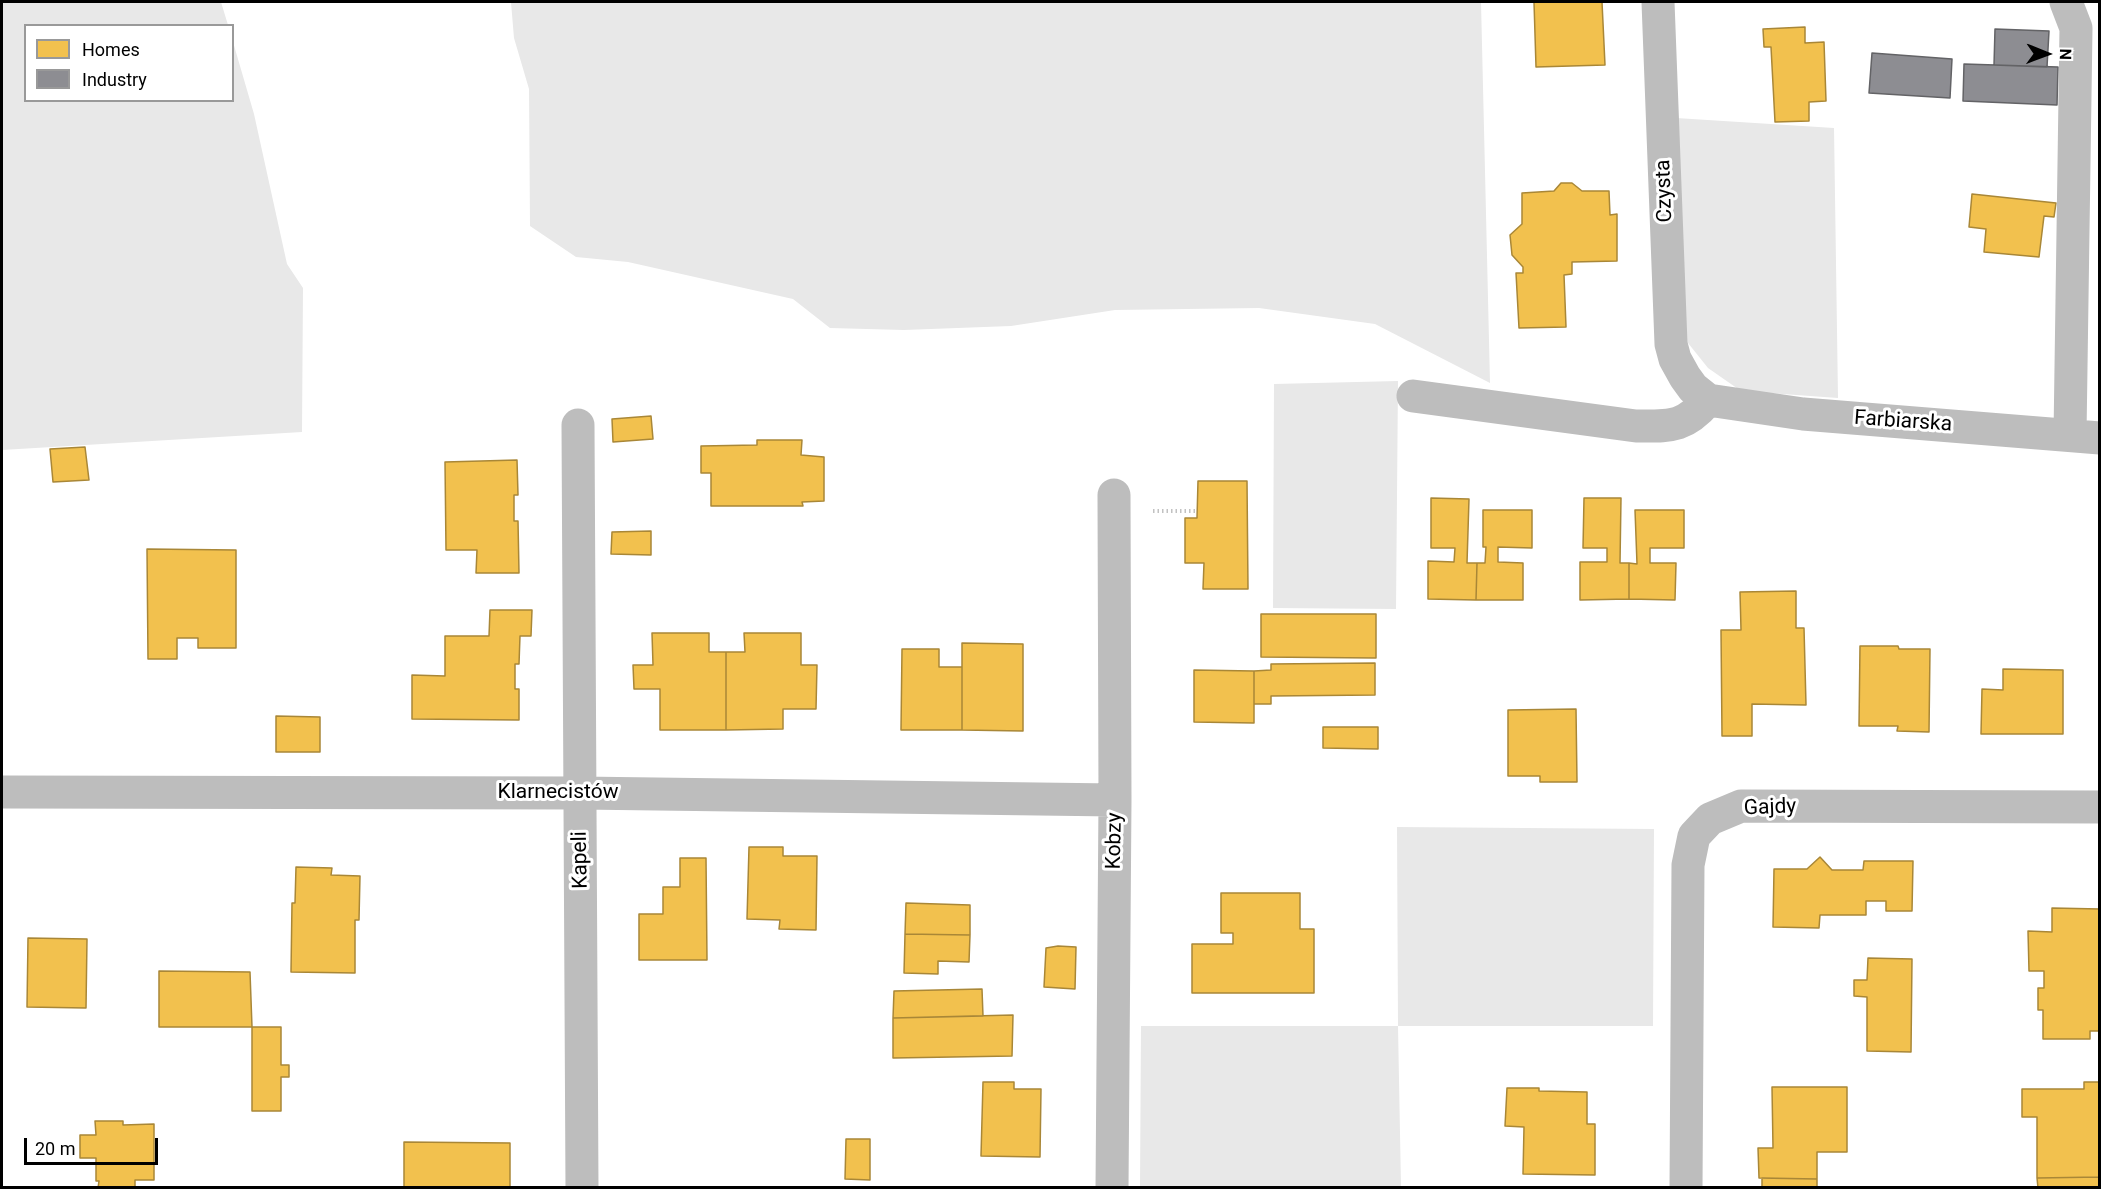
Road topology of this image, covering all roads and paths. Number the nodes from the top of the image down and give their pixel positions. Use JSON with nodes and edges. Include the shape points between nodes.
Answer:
{"nodes":[{"id":1,"x":1658,"y":2,"type":"edge"},
{"id":2,"x":2066,"y":2,"type":"edge"},
{"id":3,"x":1413,"y":396,"type":"dead end"},
{"id":4,"x":1708,"y":400,"type":"junction"},
{"id":5,"x":578,"y":425,"type":"dead end"},
{"id":6,"x":2085,"y":436,"type":"edge"},
{"id":7,"x":1114,"y":495,"type":"dead end"},
{"id":8,"x":1144,"y":511,"type":"dead end"},
{"id":9,"x":1197,"y":511,"type":"dead end"},
{"id":10,"x":2,"y":792,"type":"edge"},
{"id":11,"x":580,"y":793,"type":"junction"},
{"id":12,"x":1115,"y":800,"type":"junction"},
{"id":13,"x":2100,"y":807,"type":"edge"},
{"id":14,"x":582,"y":1188,"type":"edge"},
{"id":15,"x":1112,"y":1188,"type":"edge"},
{"id":16,"x":1686,"y":1188,"type":"edge"}],
"edges":[{"from":1,"to":4,"type":"street","name":"Czysta","via":[[1671,344],[1685,377]]},
{"from":2,"to":6,"type":"street","via":[[2076,28]]},
{"from":3,"to":4,"type":"street","via":[[1636,426],[1671,426],[1695,415]]},
{"from":4,"to":6,"type":"street","name":"Farbiarska","via":[[1803,414]]},
{"from":5,"to":11,"type":"street","name":"Kapeli"},
{"from":7,"to":12,"type":"street","name":"Kobzy"},
{"from":8,"to":9,"type":"path"},
{"from":10,"to":11,"type":"street","name":"Klarnecistów"},
{"from":11,"to":12,"type":"street","name":"Klarnecistów"},
{"from":11,"to":14,"type":"street","name":"Kapeli"},
{"from":12,"to":15,"type":"street","name":"Kobzy"},
{"from":13,"to":16,"type":"street","name":"Gajdy","via":[[1741,806],[1710,819],[1694,836],[1688,865]]}]}
